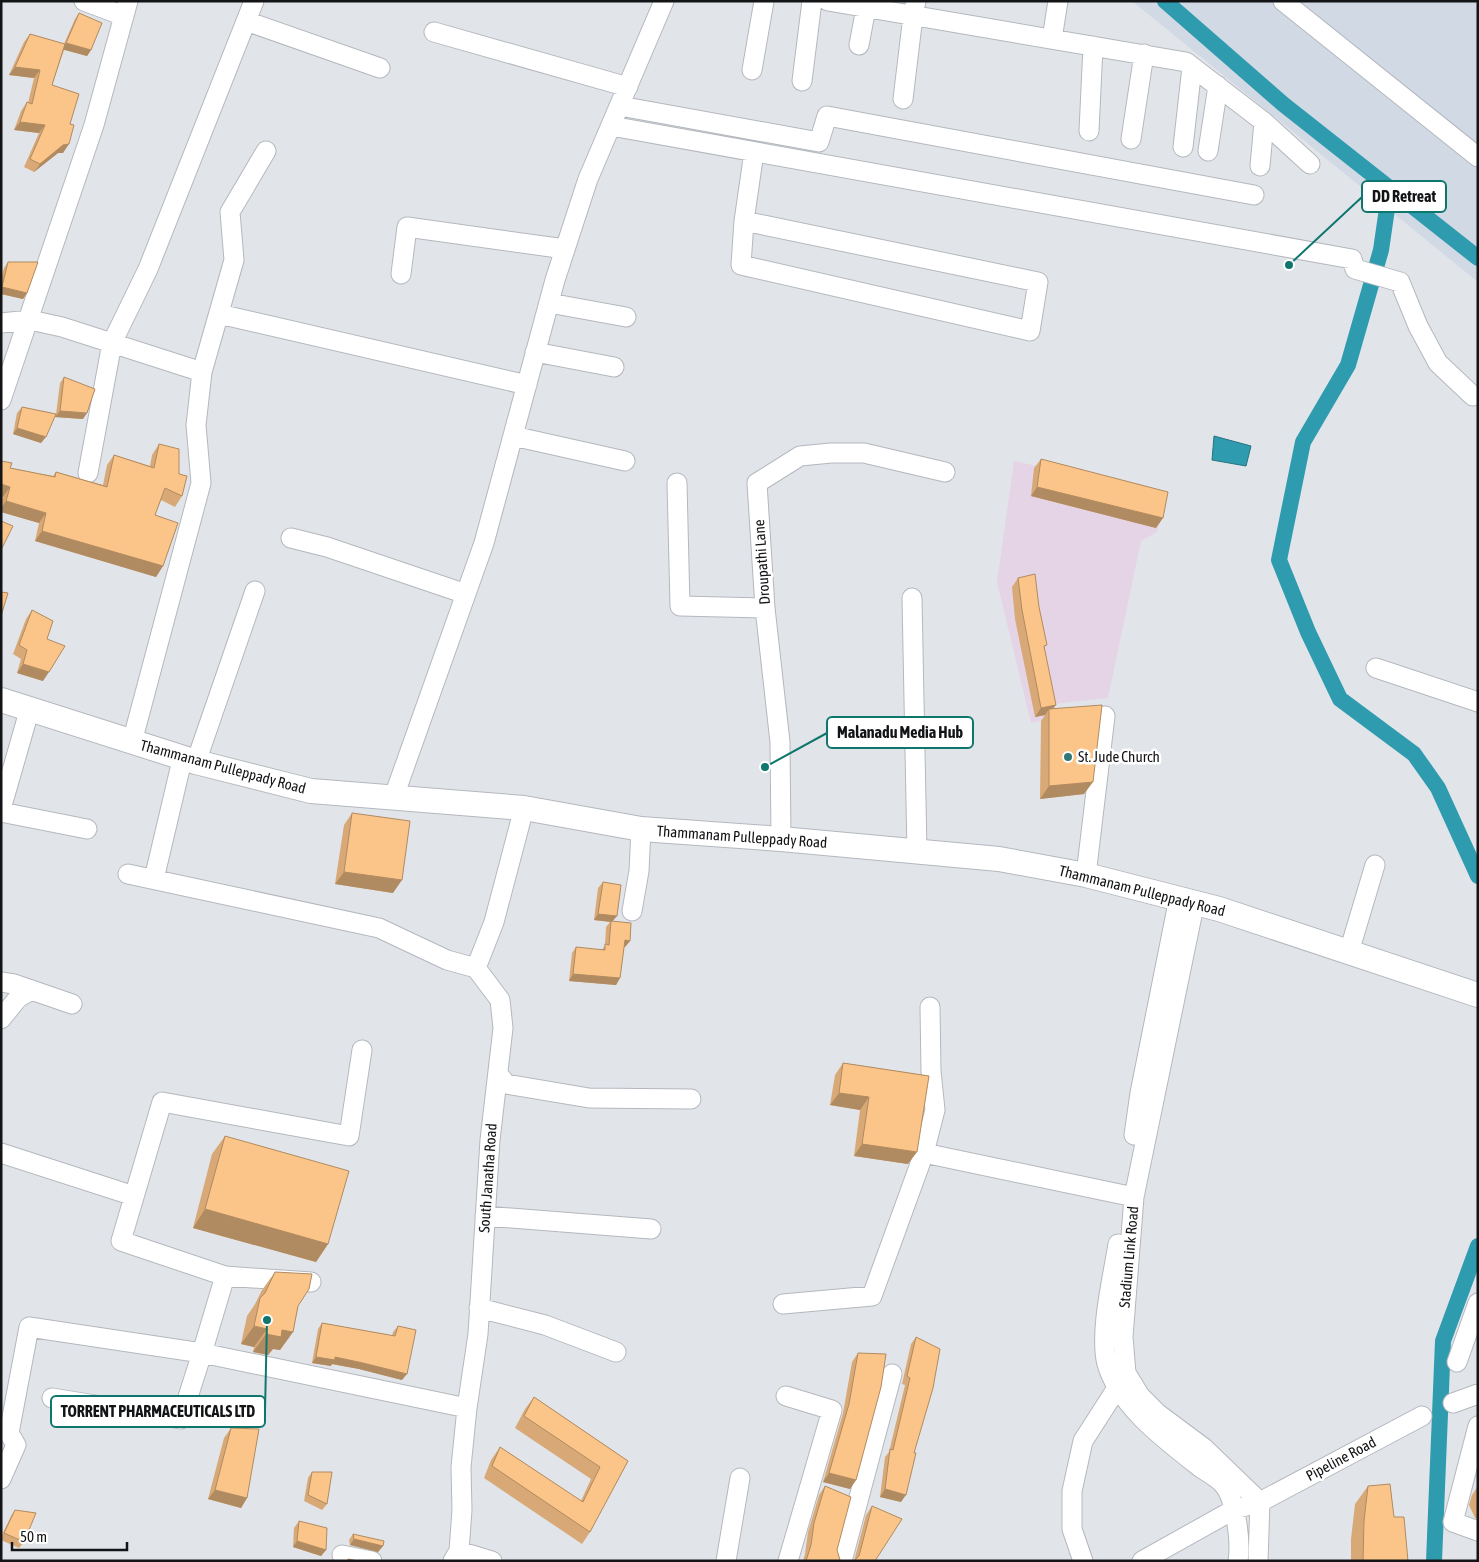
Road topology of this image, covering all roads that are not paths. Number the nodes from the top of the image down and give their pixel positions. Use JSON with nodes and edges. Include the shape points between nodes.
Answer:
{"nodes":[{"id":1,"x":84,"y":1,"type":"edge"},
{"id":2,"x":254,"y":1,"type":"edge"},
{"id":3,"x":664,"y":1,"type":"edge"},
{"id":4,"x":764,"y":1,"type":"edge"},
{"id":5,"x":812,"y":1,"type":"edge"},
{"id":6,"x":828,"y":1,"type":"edge"},
{"id":7,"x":1058,"y":1,"type":"edge"},
{"id":8,"x":1283,"y":1,"type":"edge"},
{"id":9,"x":869,"y":6,"type":"edge"},
{"id":10,"x":915,"y":8,"type":"edge"},
{"id":11,"x":126,"y":9,"type":"edge"},
{"id":12,"x":246,"y":20,"type":"junction"},
{"id":13,"x":434,"y":32,"type":"dead end"},
{"id":14,"x":1052,"y":39,"type":"junction"},
{"id":15,"x":859,"y":45,"type":"dead end"},
{"id":16,"x":1093,"y":46,"type":"junction"},
{"id":17,"x":1144,"y":54,"type":"junction"},
{"id":18,"x":1192,"y":67,"type":"junction"},
{"id":19,"x":380,"y":68,"type":"dead end"},
{"id":20,"x":752,"y":70,"type":"dead end"},
{"id":21,"x":802,"y":81,"type":"dead end"},
{"id":22,"x":1218,"y":86,"type":"junction"},
{"id":23,"x":628,"y":87,"type":"junction"},
{"id":24,"x":903,"y":99,"type":"dead end"},
{"id":25,"x":620,"y":106,"type":"junction"},
{"id":26,"x":1264,"y":122,"type":"junction"},
{"id":27,"x":611,"y":126,"type":"junction"},
{"id":28,"x":1089,"y":131,"type":"dead end"},
{"id":29,"x":1132,"y":139,"type":"dead end"},
{"id":30,"x":1183,"y":146,"type":"dead end"},
{"id":31,"x":266,"y":150,"type":"dead end"},
{"id":32,"x":754,"y":152,"type":"junction"},
{"id":33,"x":1208,"y":152,"type":"dead end"},
{"id":34,"x":1478,"y":157,"type":"edge"},
{"id":35,"x":1310,"y":164,"type":"dead end"},
{"id":36,"x":1260,"y":166,"type":"dead end"},
{"id":37,"x":1254,"y":195,"type":"dead end"},
{"id":38,"x":744,"y":220,"type":"junction"},
{"id":39,"x":564,"y":249,"type":"junction"},
{"id":40,"x":400,"y":274,"type":"dead end"},
{"id":41,"x":549,"y":303,"type":"junction"},
{"id":42,"x":219,"y":314,"type":"junction"},
{"id":43,"x":626,"y":317,"type":"dead end"},
{"id":44,"x":30,"y":320,"type":"junction"},
{"id":45,"x":1,"y":323,"type":"edge"},
{"id":46,"x":112,"y":343,"type":"junction"},
{"id":47,"x":535,"y":352,"type":"junction"},
{"id":48,"x":614,"y":367,"type":"dead end"},
{"id":49,"x":202,"y":372,"type":"junction"},
{"id":50,"x":527,"y":385,"type":"junction"},
{"id":51,"x":1473,"y":396,"type":"dead end"},
{"id":52,"x":1,"y":400,"type":"edge"},
{"id":53,"x":513,"y":436,"type":"junction"},
{"id":54,"x":625,"y":461,"type":"dead end"},
{"id":55,"x":945,"y":472,"type":"dead end"},
{"id":56,"x":88,"y":473,"type":"dead end"},
{"id":57,"x":677,"y":483,"type":"dead end"},
{"id":58,"x":291,"y":538,"type":"dead end"},
{"id":59,"x":255,"y":591,"type":"dead end"},
{"id":60,"x":466,"y":594,"type":"junction"},
{"id":61,"x":912,"y":598,"type":"dead end"},
{"id":62,"x":765,"y":608,"type":"junction"},
{"id":63,"x":1376,"y":668,"type":"dead end"},
{"id":64,"x":1,"y":700,"type":"edge"},
{"id":65,"x":1478,"y":702,"type":"edge"},
{"id":66,"x":30,"y":708,"type":"junction"},
{"id":67,"x":1105,"y":716,"type":"dead end"},
{"id":68,"x":132,"y":742,"type":"junction"},
{"id":69,"x":190,"y":759,"type":"junction"},
{"id":70,"x":393,"y":799,"type":"junction"},
{"id":71,"x":524,"y":808,"type":"junction"},
{"id":72,"x":1,"y":810,"type":"edge"},
{"id":73,"x":87,"y":829,"type":"dead end"},
{"id":74,"x":641,"y":829,"type":"junction"},
{"id":75,"x":781,"y":839,"type":"junction"},
{"id":76,"x":917,"y":852,"type":"junction"},
{"id":77,"x":1375,"y":865,"type":"dead end"},
{"id":78,"x":128,"y":874,"type":"dead end"},
{"id":79,"x":1086,"y":876,"type":"junction"},
{"id":80,"x":154,"y":880,"type":"junction"},
{"id":81,"x":1187,"y":900,"type":"junction"},
{"id":82,"x":632,"y":911,"type":"dead end"},
{"id":83,"x":1349,"y":952,"type":"junction"},
{"id":84,"x":476,"y":968,"type":"junction"},
{"id":85,"x":1,"y":982,"type":"edge"},
{"id":86,"x":32,"y":990,"type":"junction"},
{"id":87,"x":1478,"y":995,"type":"edge"},
{"id":88,"x":72,"y":1004,"type":"dead end"},
{"id":89,"x":930,"y":1007,"type":"dead end"},
{"id":90,"x":1,"y":1019,"type":"edge"},
{"id":91,"x":362,"y":1050,"type":"dead end"},
{"id":92,"x":499,"y":1075,"type":"junction"},
{"id":93,"x":691,"y":1099,"type":"dead end"},
{"id":94,"x":1,"y":1153,"type":"edge"},
{"id":95,"x":924,"y":1153,"type":"junction"},
{"id":96,"x":134,"y":1196,"type":"junction"},
{"id":97,"x":1130,"y":1196,"type":"junction"},
{"id":98,"x":485,"y":1216,"type":"junction"},
{"id":99,"x":651,"y":1229,"type":"dead end"},
{"id":100,"x":225,"y":1276,"type":"junction"},
{"id":101,"x":312,"y":1282,"type":"edge"},
{"id":102,"x":1478,"y":1303,"type":"edge"},
{"id":103,"x":783,"y":1304,"type":"dead end"},
{"id":104,"x":479,"y":1308,"type":"junction"},
{"id":105,"x":616,"y":1352,"type":"dead end"},
{"id":106,"x":202,"y":1353,"type":"junction"},
{"id":107,"x":1457,"y":1362,"type":"dead end"},
{"id":108,"x":892,"y":1374,"type":"dead end"},
{"id":109,"x":1117,"y":1388,"type":"junction"},
{"id":110,"x":1478,"y":1394,"type":"edge"},
{"id":111,"x":786,"y":1396,"type":"dead end"},
{"id":112,"x":52,"y":1398,"type":"dead end"},
{"id":113,"x":1453,"y":1403,"type":"dead end"},
{"id":114,"x":467,"y":1408,"type":"junction"},
{"id":115,"x":1422,"y":1416,"type":"dead end"},
{"id":116,"x":1478,"y":1426,"type":"edge"},
{"id":117,"x":5,"y":1432,"type":"edge"},
{"id":118,"x":740,"y":1478,"type":"dead end"},
{"id":119,"x":1,"y":1480,"type":"edge"},
{"id":120,"x":1260,"y":1502,"type":"junction"},
{"id":121,"x":1235,"y":1509,"type":"junction"},
{"id":122,"x":1446,"y":1530,"type":"dead end"},
{"id":123,"x":1478,"y":1531,"type":"edge"},
{"id":124,"x":1478,"y":1543,"type":"edge"},
{"id":125,"x":342,"y":1555,"type":"dead end"},
{"id":126,"x":456,"y":1556,"type":"edge"},
{"id":127,"x":372,"y":1561,"type":"edge"},
{"id":128,"x":492,"y":1561,"type":"edge"},
{"id":129,"x":726,"y":1561,"type":"edge"},
{"id":130,"x":788,"y":1561,"type":"edge"},
{"id":131,"x":842,"y":1561,"type":"edge"},
{"id":132,"x":1082,"y":1561,"type":"edge"},
{"id":133,"x":1142,"y":1561,"type":"edge"},
{"id":134,"x":1238,"y":1561,"type":"edge"},
{"id":135,"x":1258,"y":1561,"type":"edge"}],
"edges":[{"from":1,"to":11,"type":"street"},
{"from":2,"to":12,"type":"street"},
{"from":3,"to":23,"type":"street"},
{"from":4,"to":20,"type":"street"},
{"from":5,"to":21,"type":"street"},
{"from":6,"to":9,"type":"street"},
{"from":7,"to":14,"type":"street"},
{"from":8,"to":34,"type":"street"},
{"from":9,"to":10,"type":"street"},
{"from":9,"to":15,"type":"street"},
{"from":10,"to":14,"type":"street"},
{"from":10,"to":24,"type":"street"},
{"from":11,"to":44,"type":"street","via":[[94,126]]},
{"from":12,"to":19,"type":"street"},
{"from":12,"to":46,"type":"street","via":[[148,270]]},
{"from":13,"to":23,"type":"street"},
{"from":14,"to":16,"type":"street"},
{"from":16,"to":17,"type":"street"},
{"from":16,"to":28,"type":"street"},
{"from":17,"to":18,"type":"street","via":[[1186,62]]},
{"from":17,"to":29,"type":"street"},
{"from":18,"to":22,"type":"street"},
{"from":18,"to":30,"type":"street"},
{"from":22,"to":26,"type":"street"},
{"from":22,"to":33,"type":"street"},
{"from":23,"to":25,"type":"street"},
{"from":25,"to":27,"type":"street"},
{"from":25,"to":37,"type":"street","via":[[819,142],[827,116]]},
{"from":26,"to":35,"type":"street"},
{"from":26,"to":36,"type":"street"},
{"from":27,"to":32,"type":"street"},
{"from":27,"to":39,"type":"street","via":[[588,179]]},
{"from":31,"to":42,"type":"street","via":[[230,212],[234,260]]},
{"from":32,"to":38,"type":"street"},
{"from":32,"to":51,"type":"street","via":[[1352,259],[1355,269],[1400,282],[1438,363]]},
{"from":38,"to":38,"type":"street","via":[[741,265],[1030,331],[1038,282]]},
{"from":39,"to":40,"type":"street","via":[[407,227]]},
{"from":39,"to":41,"type":"street"},
{"from":41,"to":43,"type":"street"},
{"from":41,"to":47,"type":"street"},
{"from":42,"to":49,"type":"street"},
{"from":42,"to":50,"type":"street"},
{"from":44,"to":45,"type":"street"},
{"from":44,"to":46,"type":"street"},
{"from":44,"to":52,"type":"street"},
{"from":46,"to":49,"type":"street"},
{"from":46,"to":56,"type":"street"},
{"from":47,"to":48,"type":"street"},
{"from":47,"to":50,"type":"street"},
{"from":49,"to":68,"type":"street","via":[[196,425],[202,483]]},
{"from":50,"to":53,"type":"street"},
{"from":53,"to":54,"type":"street"},
{"from":53,"to":60,"type":"street","via":[[484,544]]},
{"from":55,"to":62,"type":"street","name":"Droupathi Lane","via":[[864,453],[831,453],[800,456],[757,483]]},
{"from":57,"to":62,"type":"street","via":[[680,606]]},
{"from":58,"to":60,"type":"street"},
{"from":59,"to":69,"type":"street"},
{"from":60,"to":70,"type":"street"},
{"from":61,"to":76,"type":"street"},
{"from":62,"to":75,"type":"street","name":"Droupathi Lane","via":[[780,742]]},
{"from":63,"to":65,"type":"street"},
{"from":64,"to":66,"type":"main road","name":"Thammanam Pulleppady Road"},
{"from":66,"to":68,"type":"main road","name":"Thammanam Pulleppady Road"},
{"from":66,"to":72,"type":"street"},
{"from":67,"to":79,"type":"street"},
{"from":68,"to":69,"type":"main road","name":"Thammanam Pulleppady Road"},
{"from":69,"to":70,"type":"main road","name":"Thammanam Pulleppady Road","via":[[311,791]]},
{"from":69,"to":80,"type":"street"},
{"from":70,"to":71,"type":"main road","name":"Thammanam Pulleppady Road"},
{"from":71,"to":74,"type":"main road","name":"Thammanam Pulleppady Road"},
{"from":71,"to":84,"type":"street","via":[[494,922]]},
{"from":72,"to":73,"type":"street"},
{"from":74,"to":75,"type":"main road","name":"Thammanam Pulleppady Road"},
{"from":74,"to":82,"type":"street","via":[[639,871]]},
{"from":75,"to":76,"type":"main road","name":"Thammanam Pulleppady Road"},
{"from":76,"to":79,"type":"main road","name":"Thammanam Pulleppady Road","via":[[999,859]]},
{"from":77,"to":83,"type":"street"},
{"from":78,"to":80,"type":"street"},
{"from":79,"to":81,"type":"main road","name":"Thammanam Pulleppady Road"},
{"from":80,"to":84,"type":"street","via":[[379,928],[447,960]]},
{"from":81,"to":83,"type":"main road","name":"Thammanam Pulleppady Road"},
{"from":81,"to":97,"type":"street","name":"Stadium Link Road","via":[[1140,1093]]},
{"from":83,"to":87,"type":"main road","name":"Thammanam Pulleppady Road"},
{"from":84,"to":92,"type":"street","name":"South Janatha Road","via":[[500,1000],[503,1028]]},
{"from":85,"to":86,"type":"street"},
{"from":86,"to":88,"type":"street"},
{"from":86,"to":90,"type":"street","via":[[18,998]]},
{"from":89,"to":95,"type":"street","via":[[935,1110]]},
{"from":91,"to":96,"type":"street","via":[[349,1136],[162,1102]]},
{"from":92,"to":93,"type":"street","via":[[506,1084],[589,1098]]},
{"from":92,"to":98,"type":"street","name":"South Janatha Road","via":[[490,1140]]},
{"from":94,"to":96,"type":"street"},
{"from":95,"to":97,"type":"street"},
{"from":95,"to":103,"type":"street","via":[[872,1296]]},
{"from":96,"to":100,"type":"street","via":[[120,1241]]},
{"from":97,"to":109,"type":"street","name":"Stadium Link Road","via":[[1104,1337],[1107,1363]]},
{"from":97,"to":120,"type":"street","name":"Stadium Link Road","via":[[1123,1337],[1126,1373],[1140,1396],[1156,1413],[1204,1448]]},
{"from":98,"to":99,"type":"street"},
{"from":98,"to":104,"type":"street","name":"South Janatha Road"},
{"from":100,"to":101,"type":"street"},
{"from":100,"to":106,"type":"street"},
{"from":102,"to":107,"type":"street"},
{"from":104,"to":105,"type":"street","via":[[545,1325]]},
{"from":104,"to":114,"type":"street","name":"South Janatha Road"},
{"from":106,"to":112,"type":"street","via":[[181,1419]]},
{"from":106,"to":114,"type":"street"},
{"from":106,"to":117,"type":"street","via":[[29,1327]]},
{"from":108,"to":131,"type":"street"},
{"from":109,"to":121,"type":"street","name":"Stadium Link Road","via":[[1133,1409],[1196,1465],[1223,1484]]},
{"from":109,"to":132,"type":"street","via":[[1083,1441],[1072,1491],[1072,1529]]},
{"from":110,"to":113,"type":"street"},
{"from":111,"to":130,"type":"street","via":[[832,1410]]},
{"from":114,"to":126,"type":"street","name":"South Janatha Road","via":[[462,1510]]},
{"from":115,"to":120,"type":"street","name":"Pipeline Road"},
{"from":116,"to":123,"type":"street","via":[[1452,1522]]},
{"from":117,"to":119,"type":"street","via":[[16,1445]]},
{"from":118,"to":129,"type":"street"},
{"from":120,"to":121,"type":"street","name":"Pipeline Road"},
{"from":120,"to":135,"type":"street"},
{"from":121,"to":133,"type":"street"},
{"from":121,"to":134,"type":"street","name":"Stadium Link Road"},
{"from":122,"to":124,"type":"street"},
{"from":125,"to":127,"type":"street"},
{"from":126,"to":128,"type":"street"}]}
